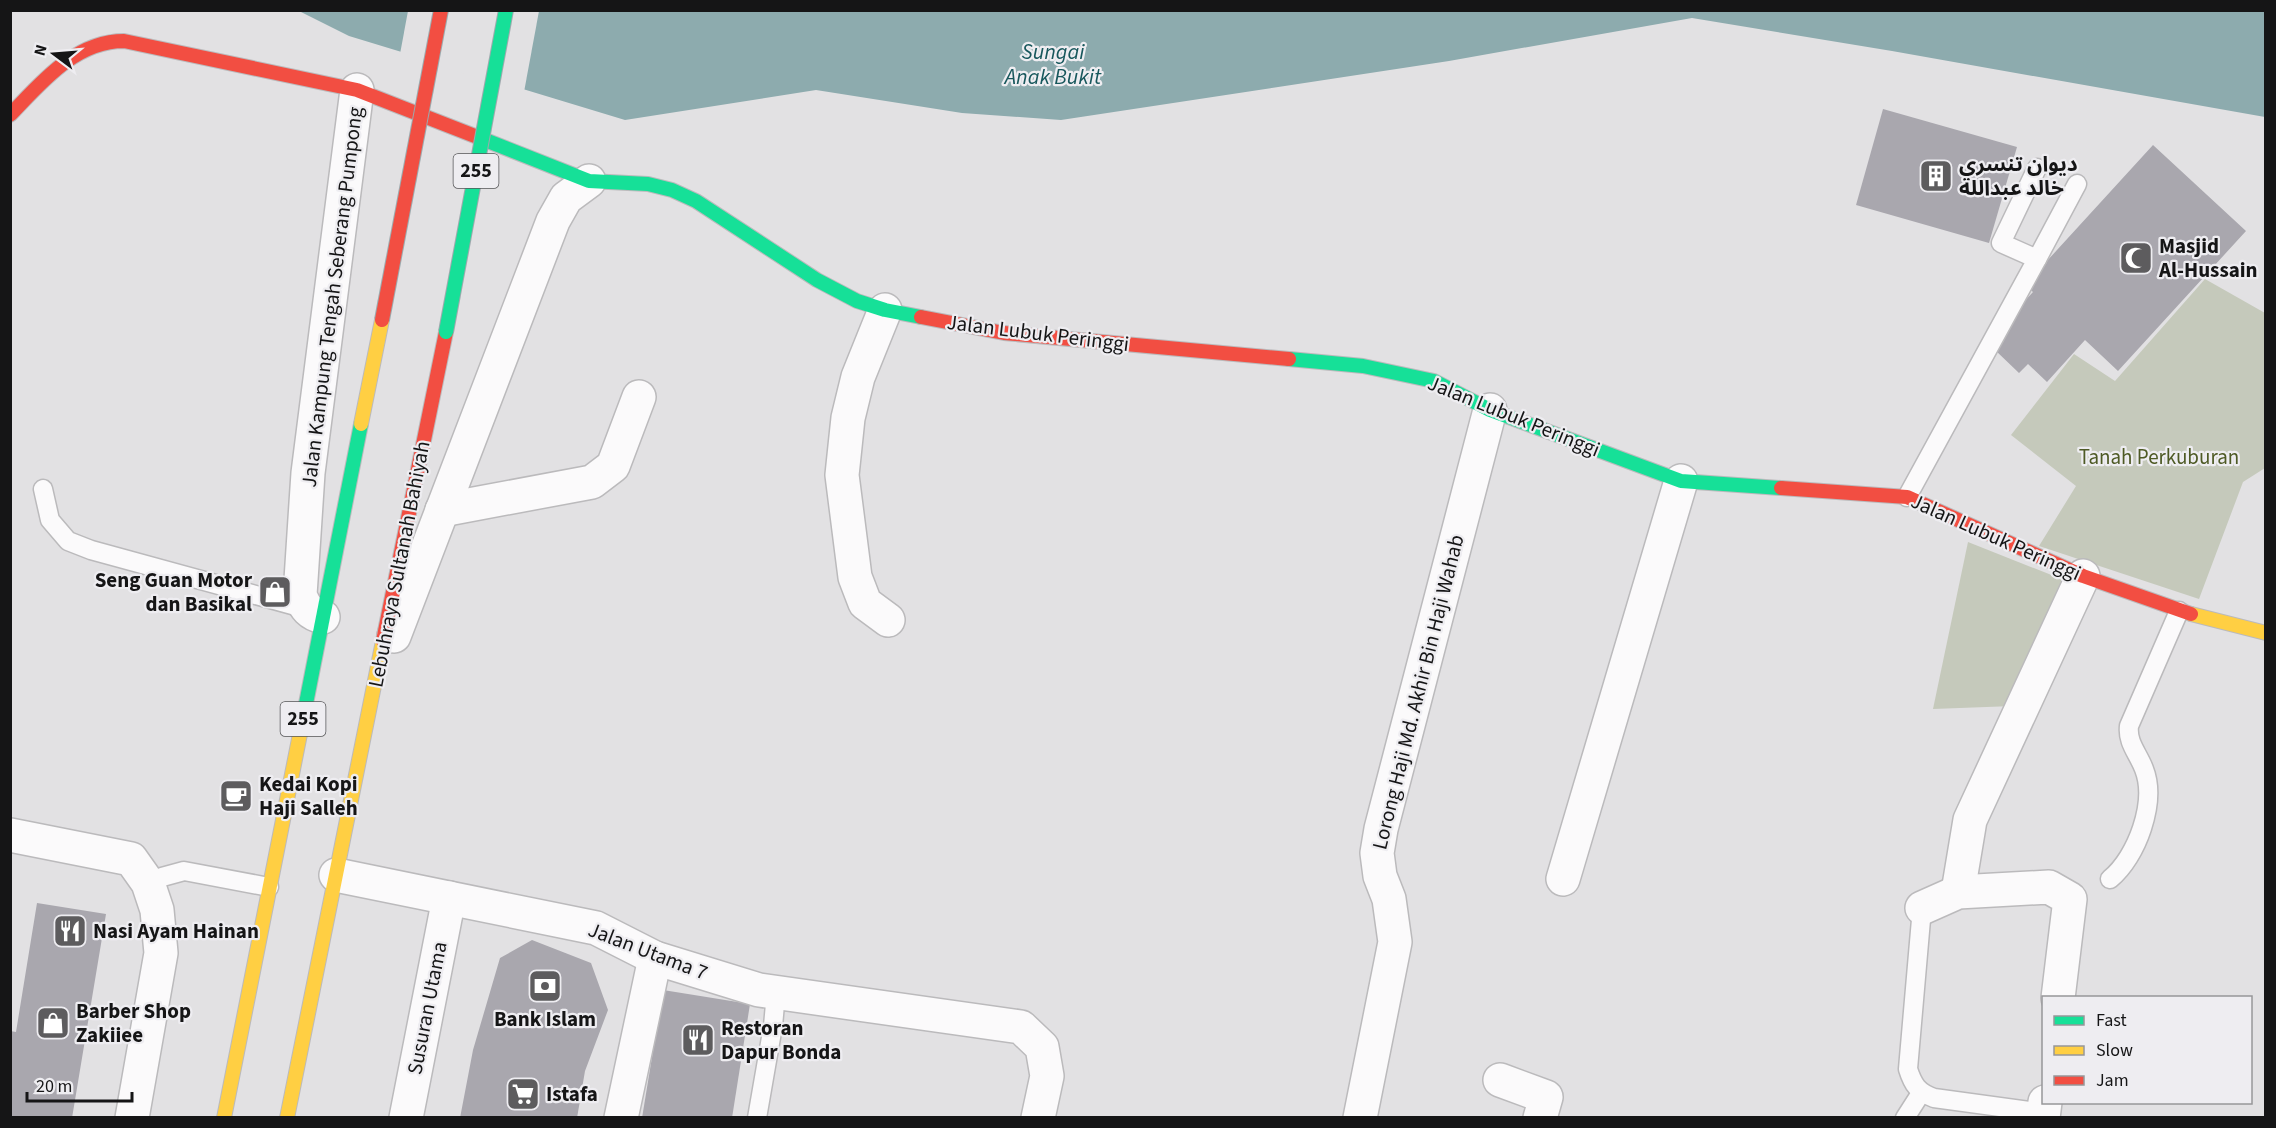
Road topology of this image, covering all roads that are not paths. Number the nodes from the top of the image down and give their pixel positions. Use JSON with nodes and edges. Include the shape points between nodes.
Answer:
{"nodes":[{"id":1,"x":441,"y":10,"type":"edge"},
{"id":2,"x":506,"y":10,"type":"edge"},
{"id":3,"x":357,"y":90,"type":"junction"},
{"id":4,"x":10,"y":115,"type":"edge"},
{"id":5,"x":2037,"y":168,"type":"dead end"},
{"id":6,"x":589,"y":182,"type":"junction"},
{"id":7,"x":2076,"y":184,"type":"dead end"},
{"id":8,"x":2037,"y":259,"type":"junction"},
{"id":9,"x":885,"y":310,"type":"junction"},
{"id":10,"x":639,"y":397,"type":"dead end"},
{"id":11,"x":1490,"y":410,"type":"junction"},
{"id":12,"x":1680,"y":481,"type":"junction"},
{"id":13,"x":43,"y":489,"type":"dead end"},
{"id":14,"x":1907,"y":497,"type":"junction"},
{"id":15,"x":442,"y":510,"type":"junction"},
{"id":16,"x":2083,"y":576,"type":"junction"},
{"id":17,"x":2179,"y":611,"type":"junction"},
{"id":18,"x":315,"y":613,"type":"junction"},
{"id":19,"x":888,"y":620,"type":"dead end"},
{"id":20,"x":2265,"y":633,"type":"edge"},
{"id":21,"x":373,"y":691,"type":"junction"},
{"id":22,"x":10,"y":835,"type":"edge"},
{"id":23,"x":336,"y":874,"type":"junction"},
{"id":24,"x":1563,"y":879,"type":"dead end"},
{"id":25,"x":2110,"y":879,"type":"dead end"},
{"id":26,"x":148,"y":883,"type":"junction"},
{"id":27,"x":270,"y":887,"type":"junction"},
{"id":28,"x":1958,"y":892,"type":"junction"},
{"id":29,"x":449,"y":898,"type":"junction"},
{"id":30,"x":1922,"y":908,"type":"joint"},
{"id":31,"x":655,"y":957,"type":"junction"},
{"id":32,"x":776,"y":993,"type":"junction"},
{"id":33,"x":2058,"y":996,"type":"edge"},
{"id":34,"x":1500,"y":1080,"type":"dead end"},
{"id":35,"x":1921,"y":1093,"type":"junction"},
{"id":36,"x":2044,"y":1111,"type":"edge"},
{"id":37,"x":143,"y":1116,"type":"edge"},
{"id":38,"x":224,"y":1118,"type":"edge"},
{"id":39,"x":287,"y":1118,"type":"edge"},
{"id":40,"x":406,"y":1118,"type":"edge"},
{"id":41,"x":621,"y":1118,"type":"edge"},
{"id":42,"x":757,"y":1118,"type":"edge"},
{"id":43,"x":1038,"y":1118,"type":"edge"},
{"id":44,"x":1360,"y":1118,"type":"edge"},
{"id":45,"x":1540,"y":1118,"type":"edge"},
{"id":46,"x":1905,"y":1118,"type":"edge"}],
"edges":[{"from":1,"to":18,"type":"street","number":"255","bridge":true,"via":[[382,320]]},
{"from":2,"to":21,"type":"street","name":"Lebuhraya Sultanah Bahiyah","number":"255","bridge":true},
{"from":3,"to":4,"type":"street","name":"Jalan Kampung Tengah Seberang Pumpong","via":[[153,46],[108,42],[78,53],[52,72]]},
{"from":3,"to":6,"type":"street","name":"Jalan Lubuk Peringgi"},
{"from":3,"to":18,"type":"street","name":"Jalan Kampung Tengah Seberang Pumpong","via":[[308,474],[300,595]]},
{"from":5,"to":8,"type":"lane","via":[[2001,243]]},
{"from":6,"to":9,"type":"street","name":"Jalan Lubuk Peringgi","via":[[648,184],[672,190],[696,201],[817,280],[857,301]]},
{"from":6,"to":15,"type":"street","via":[[566,198],[553,221]]},
{"from":7,"to":8,"type":"lane"},
{"from":8,"to":14,"type":"lane"},
{"from":9,"to":11,"type":"street","name":"Jalan Lubuk Peringgi","via":[[1004,333],[1363,366],[1434,381]]},
{"from":9,"to":19,"type":"street","via":[[858,377],[848,418],[842,475],[855,577],[865,603]]},
{"from":10,"to":15,"type":"street","via":[[613,466],[591,482]]},
{"from":11,"to":12,"type":"street","name":"Jalan Lubuk Peringgi"},
{"from":11,"to":44,"type":"street","name":"Lorong Haji Md. Akhir Bin Haji Wahab","via":[[1381,829],[1377,853],[1395,942]]},
{"from":12,"to":14,"type":"street","name":"Jalan Lubuk Peringgi"},
{"from":12,"to":24,"type":"street"},
{"from":13,"to":18,"type":"lane","via":[[50,520],[68,541]]},
{"from":14,"to":16,"type":"street","name":"Jalan Lubuk Peringgi"},
{"from":15,"to":21,"type":"street"},
{"from":16,"to":17,"type":"street","name":"Jalan Lubuk Peringgi"},
{"from":16,"to":28,"type":"street","via":[[1970,820]]},
{"from":17,"to":20,"type":"street","name":"Jalan Lubuk Peringgi"},
{"from":17,"to":25,"type":"lane","via":[[2129,726],[2131,744],[2144,768],[2147,804],[2136,846],[2129,860]]},
{"from":18,"to":27,"type":"street","number":"255"},
{"from":21,"to":23,"type":"street","name":"Lebuhraya Sultanah Bahiyah","number":"255"},
{"from":22,"to":26,"type":"street","via":[[131,859]]},
{"from":23,"to":29,"type":"street","name":"Jalan Utama 7"},
{"from":23,"to":39,"type":"street","name":"Lebuhraya Sultanah Bahiyah","number":"255"},
{"from":26,"to":27,"type":"lane","via":[[184,871]]},
{"from":26,"to":37,"type":"street","via":[[157,910],[161,953]]},
{"from":27,"to":38,"type":"street","number":"255"},
{"from":28,"to":30,"type":"street"},
{"from":28,"to":33,"type":"street","via":[[2049,887],[2070,899]]},
{"from":29,"to":31,"type":"street","name":"Jalan Utama 7","via":[[596,928]]},
{"from":29,"to":40,"type":"street","name":"Susuran Utama"},
{"from":30,"to":35,"type":"lane","via":[[1908,1069]]},
{"from":31,"to":32,"type":"street","name":"Jalan Utama 7"},
{"from":31,"to":41,"type":"street"},
{"from":32,"to":42,"type":"lane"},
{"from":32,"to":43,"type":"street","name":"Jalan Utama 7","via":[[1021,1028],[1041,1047],[1047,1076]]},
{"from":34,"to":45,"type":"street","via":[[1546,1097]]},
{"from":35,"to":36,"type":"lane","via":[[1934,1098]]},
{"from":35,"to":46,"type":"lane"}]}
